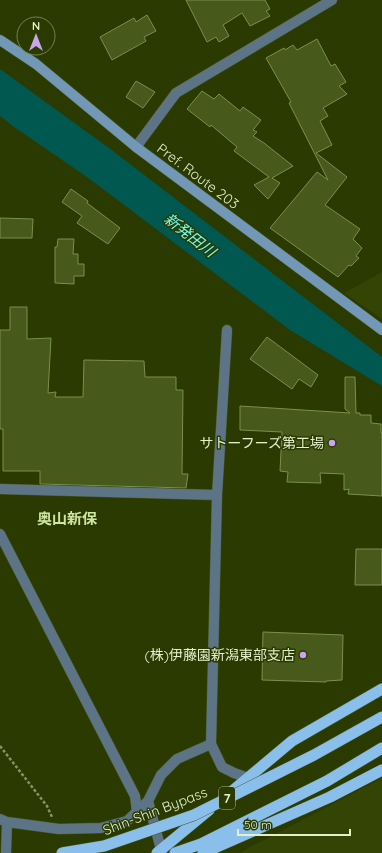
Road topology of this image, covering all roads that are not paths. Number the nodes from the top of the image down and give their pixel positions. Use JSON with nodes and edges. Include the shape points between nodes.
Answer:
{"nodes":[{"id":1,"x":332,"y":0,"type":"edge"},
{"id":2,"x":0,"y":40,"type":"edge"},
{"id":3,"x":136,"y":147,"type":"junction"},
{"id":4,"x":227,"y":330,"type":"dead end"},
{"id":5,"x":382,"y":330,"type":"edge"},
{"id":6,"x":0,"y":489,"type":"edge"},
{"id":7,"x":217,"y":495,"type":"junction"},
{"id":8,"x":0,"y":534,"type":"edge"},
{"id":9,"x":382,"y":689,"type":"edge"},
{"id":10,"x":382,"y":717,"type":"edge"},
{"id":11,"x":211,"y":744,"type":"junction"},
{"id":12,"x":382,"y":748,"type":"edge"},
{"id":13,"x":382,"y":770,"type":"edge"},
{"id":14,"x":248,"y":778,"type":"junction"},
{"id":15,"x":148,"y":801,"type":"junction"},
{"id":16,"x":137,"y":812,"type":"junction"},
{"id":17,"x":4,"y":821,"type":"edge"},
{"id":18,"x":160,"y":852,"type":"edge"},
{"id":19,"x":6,"y":853,"type":"edge"},
{"id":20,"x":62,"y":853,"type":"edge"},
{"id":21,"x":175,"y":853,"type":"edge"},
{"id":22,"x":203,"y":853,"type":"edge"}],
"edges":[{"from":1,"to":3,"type":"street","via":[[176,93]]},
{"from":2,"to":3,"type":"main road","name":"Pref. Route 203","via":[[36,64]]},
{"from":3,"to":5,"type":"main road","name":"Pref. Route 203"},
{"from":4,"to":7,"type":"street"},
{"from":6,"to":7,"type":"street"},
{"from":7,"to":11,"type":"street"},
{"from":8,"to":16,"type":"street","via":[[135,796]]},
{"from":9,"to":14,"type":"highway","number":"7","via":[[292,741]]},
{"from":10,"to":20,"type":"highway","name":"Shin-Shin Bypass","number":"7","bridge":true,"via":[[314,755],[194,815],[104,846]]},
{"from":11,"to":14,"type":"street","via":[[222,767]]},
{"from":11,"to":15,"type":"street","via":[[177,759],[161,775]]},
{"from":12,"to":21,"type":"highway","number":"7","via":[[327,781],[201,844]]},
{"from":13,"to":22,"type":"highway","via":[[330,797]]},
{"from":14,"to":18,"type":"highway","number":"7"},
{"from":15,"to":16,"type":"street"},
{"from":15,"to":18,"type":"street"},
{"from":16,"to":17,"type":"street","via":[[127,821],[101,828],[58,830]]},
{"from":17,"to":19,"type":"street"}]}
